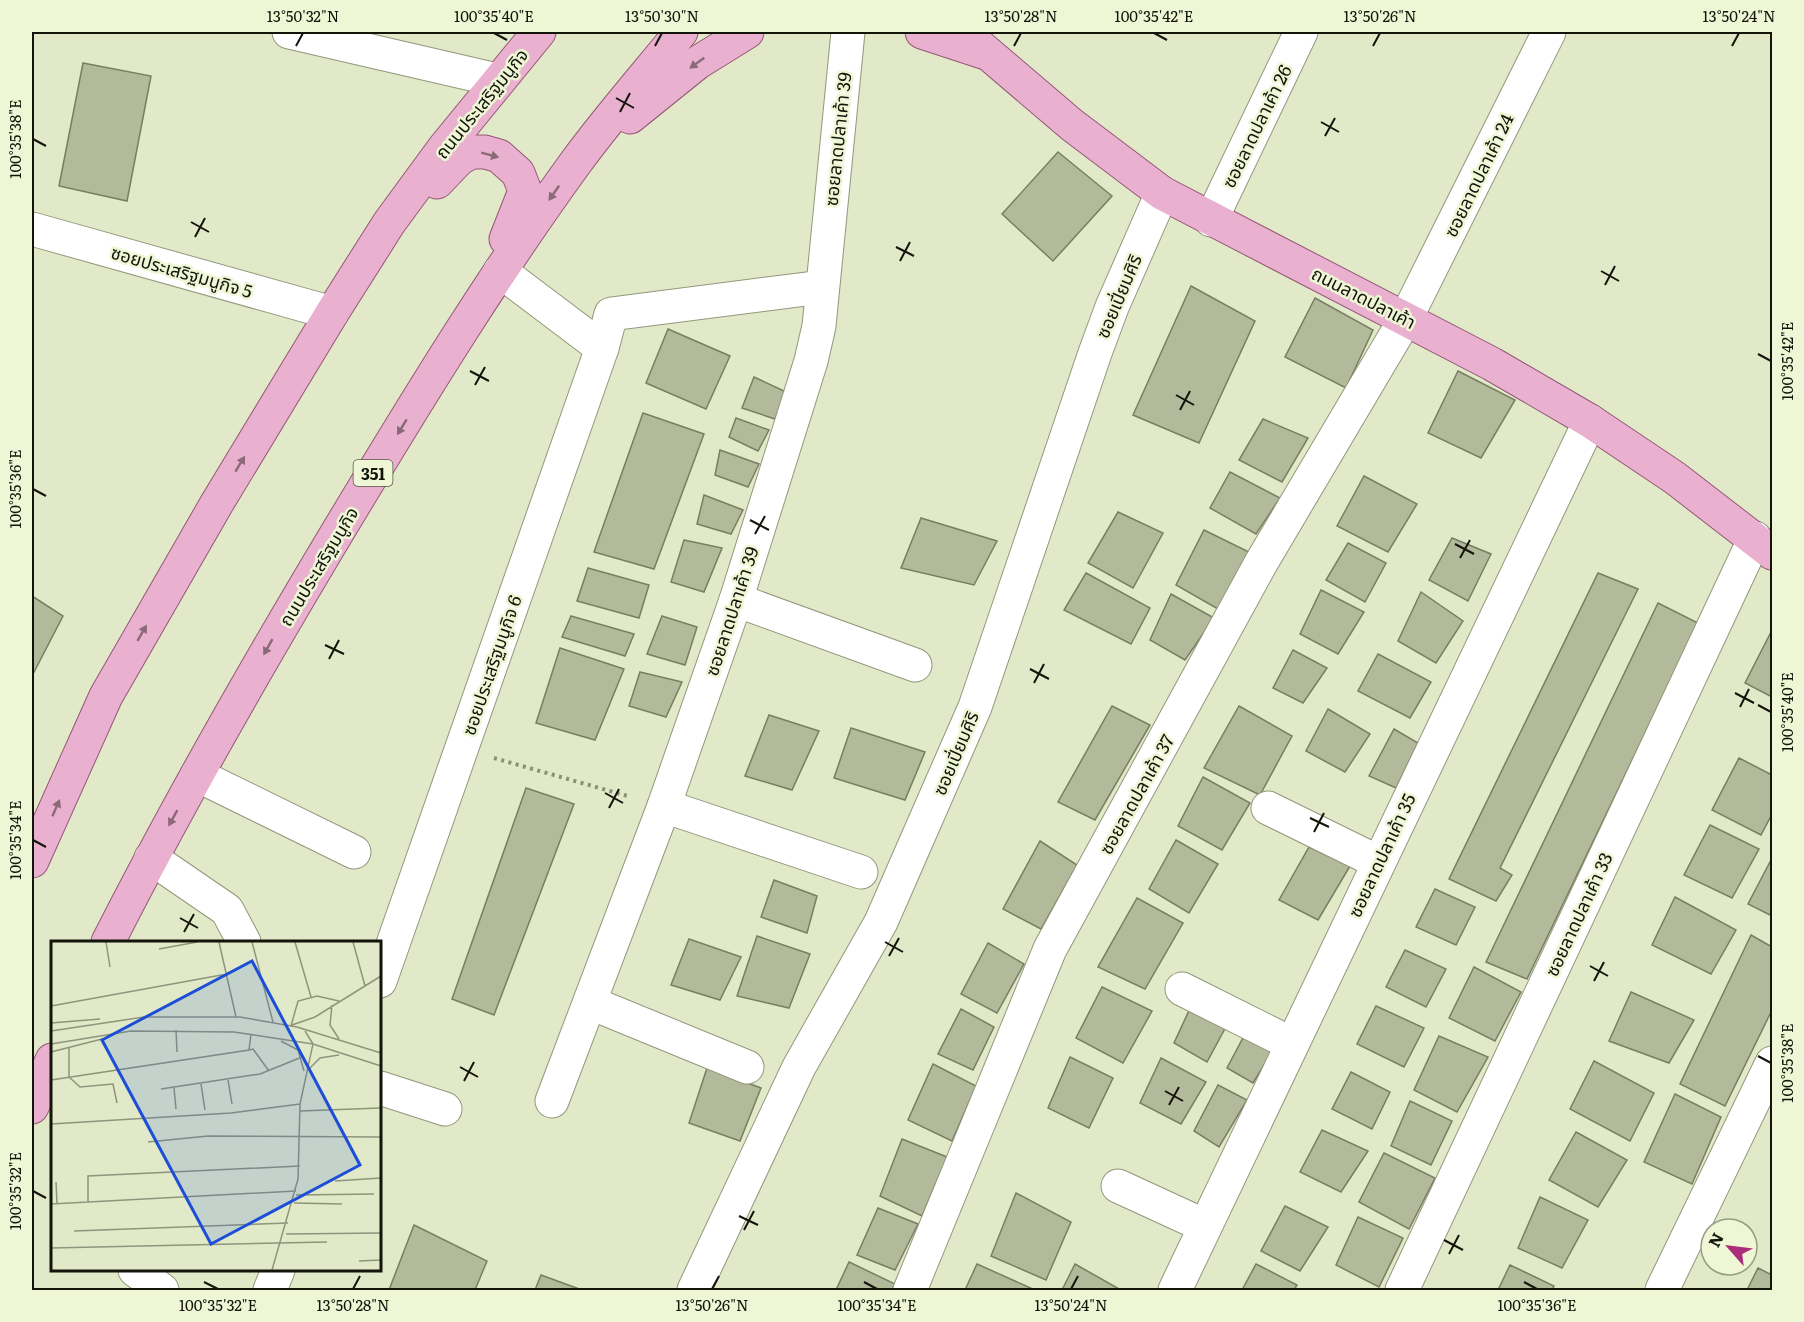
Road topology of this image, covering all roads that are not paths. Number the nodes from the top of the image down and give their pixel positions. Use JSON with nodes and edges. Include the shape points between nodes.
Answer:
{"nodes":[{"id":1,"x":289,"y":32,"type":"edge"},
{"id":2,"x":539,"y":32,"type":"edge"},
{"id":3,"x":681,"y":32,"type":"edge"},
{"id":4,"x":747,"y":32,"type":"edge"},
{"id":5,"x":848,"y":32,"type":"edge"},
{"id":6,"x":922,"y":32,"type":"edge"},
{"id":7,"x":963,"y":32,"type":"edge"},
{"id":8,"x":1301,"y":32,"type":"edge"},
{"id":9,"x":1549,"y":32,"type":"edge"},
{"id":10,"x":981,"y":43,"type":"edge"},
{"id":11,"x":497,"y":80,"type":"junction"},
{"id":12,"x":577,"y":161,"type":"junction"},
{"id":13,"x":1162,"y":193,"type":"junction"},
{"id":14,"x":1211,"y":220,"type":"junction"},
{"id":15,"x":32,"y":229,"type":"edge"},
{"id":16,"x":500,"y":271,"type":"junction"},
{"id":17,"x":822,"y":287,"type":"junction"},
{"id":18,"x":339,"y":301,"type":"junction"},
{"id":19,"x":1406,"y":318,"type":"junction"},
{"id":20,"x":602,"y":348,"type":"junction"},
{"id":21,"x":428,"y":383,"type":"junction"},
{"id":22,"x":1590,"y":421,"type":"junction"},
{"id":23,"x":1764,"y":545,"type":"edge"},
{"id":24,"x":736,"y":600,"type":"junction"},
{"id":25,"x":915,"y":665,"type":"dead end"},
{"id":26,"x":197,"y":775,"type":"junction"},
{"id":27,"x":664,"y":806,"type":"junction"},
{"id":28,"x":1268,"y":808,"type":"dead end"},
{"id":29,"x":354,"y":852,"type":"dead end"},
{"id":30,"x":151,"y":858,"type":"junction"},
{"id":31,"x":32,"y":861,"type":"edge"},
{"id":32,"x":1378,"y":862,"type":"junction"},
{"id":33,"x":861,"y":872,"type":"dead end"},
{"id":34,"x":109,"y":941,"type":"edge"},
{"id":35,"x":243,"y":941,"type":"edge"},
{"id":36,"x":381,"y":978,"type":"edge"},
{"id":37,"x":1182,"y":989,"type":"dead end"},
{"id":38,"x":591,"y":1003,"type":"junction"},
{"id":39,"x":1292,"y":1044,"type":"junction"},
{"id":40,"x":51,"y":1063,"type":"edge"},
{"id":41,"x":1773,"y":1063,"type":"edge"},
{"id":42,"x":747,"y":1067,"type":"dead end"},
{"id":43,"x":381,"y":1088,"type":"edge"},
{"id":44,"x":41,"y":1097,"type":"edge"},
{"id":45,"x":552,"y":1101,"type":"dead end"},
{"id":46,"x":445,"y":1109,"type":"dead end"},
{"id":47,"x":1118,"y":1186,"type":"dead end"},
{"id":48,"x":1206,"y":1226,"type":"junction"},
{"id":49,"x":138,"y":1271,"type":"edge"},
{"id":50,"x":277,"y":1271,"type":"edge"},
{"id":51,"x":162,"y":1290,"type":"edge"},
{"id":52,"x":270,"y":1290,"type":"edge"},
{"id":53,"x":694,"y":1290,"type":"edge"},
{"id":54,"x":910,"y":1290,"type":"edge"},
{"id":55,"x":1175,"y":1290,"type":"edge"},
{"id":56,"x":1402,"y":1290,"type":"edge"},
{"id":57,"x":1662,"y":1290,"type":"edge"}],
"edges":[{"from":1,"to":11,"type":"street"},
{"from":2,"to":11,"type":"main road","name":"ถนนประเสริฐมนูกิจ"},
{"from":3,"to":12,"type":"main road","name":"ถนนประเสริฐมนูกิจ","number":"351"},
{"from":4,"to":12,"type":"main road","one_way":true,"via":[[697,63]]},
{"from":5,"to":17,"type":"street","name":"ซอยลาดปลาเค้า 39"},
{"from":6,"to":10,"type":"main road"},
{"from":7,"to":10,"type":"main road","name":"ถนนลาดปลาเค้า"},
{"from":8,"to":14,"type":"street","name":"ซอยลาดปลาเค้า 26"},
{"from":9,"to":19,"type":"street","name":"ซอยลาดปลาเค้า 24"},
{"from":10,"to":13,"type":"main road","name":"ถนนลาดปลาเค้า","via":[[1072,125]]},
{"from":11,"to":18,"type":"main road","name":"ถนนประเสริฐมนูกิจ","via":[[389,223]]},
{"from":12,"to":16,"type":"main road","name":"ถนนประเสริฐมนูกิจ","number":"351","one_way":true},
{"from":13,"to":14,"type":"main road","name":"ถนนลาดปลาเค้า"},
{"from":13,"to":53,"type":"street","name":"ซอยเปี่ยมศิริ","via":[[1108,316],[975,707],[881,922],[799,1067]]},
{"from":14,"to":19,"type":"main road","name":"ถนนลาดปลาเค้า"},
{"from":15,"to":18,"type":"street","name":"ซอยประเสริฐมนูกิจ 5"},
{"from":16,"to":20,"type":"street"},
{"from":16,"to":21,"type":"main road","name":"ถนนประเสริฐมนูกิจ","number":"351"},
{"from":17,"to":20,"type":"street","name":"ซอยประเสริฐมนูกิจ 6","via":[[611,314]]},
{"from":17,"to":24,"type":"street","name":"ซอยลาดปลาเค้า 39","via":[[811,361]]},
{"from":18,"to":21,"type":"main road","one_way":true,"via":[[459,159],[471,152],[485,152],[499,156],[518,173],[525,191],[520,209]]},
{"from":31,"to":18,"type":"main road","name":"ถนนประเสริฐมนูกิจ","one_way":true,"via":[[106,696]]},
{"from":19,"to":22,"type":"main road","name":"ถนนลาดปลาเค้า"},
{"from":19,"to":54,"type":"street","name":"ซอยลาดปลาเค้า 37","via":[[1261,563],[1050,949]]},
{"from":20,"to":36,"type":"street","name":"ซอยประเสริฐมนูกิจ 6"},
{"from":21,"to":26,"type":"main road","name":"ถนนประเสริฐมนูกิจ","number":"351","one_way":true,"via":[[273,639]]},
{"from":22,"to":23,"type":"main road","name":"ถนนลาดปลาเค้า"},
{"from":22,"to":32,"type":"street","name":"ซอยลาดปลาเค้า 35"},
{"from":23,"to":56,"type":"street","name":"ซอยลาดปลาเค้า 33"},
{"from":24,"to":25,"type":"street"},
{"from":24,"to":27,"type":"street","name":"ซอยลาดปลาเค้า 39"},
{"from":26,"to":29,"type":"street"},
{"from":26,"to":30,"type":"main road","name":"ถนนประเสริฐมนูกิจ","number":"351","one_way":true},
{"from":27,"to":33,"type":"street"},
{"from":27,"to":38,"type":"street","name":"ซอยลาดปลาเค้า 39"},
{"from":28,"to":32,"type":"street"},
{"from":30,"to":34,"type":"main road","name":"ถนนประเสริฐมนูกิจ","number":"351"},
{"from":30,"to":35,"type":"street","via":[[227,910]]},
{"from":32,"to":39,"type":"street","name":"ซอยลาดปลาเค้า 35"},
{"from":37,"to":39,"type":"street"},
{"from":38,"to":42,"type":"street"},
{"from":38,"to":45,"type":"street","name":"ซอยลาดปลาเค้า 39"},
{"from":39,"to":48,"type":"street","name":"ซอยลาดปลาเค้า 35"},
{"from":40,"to":44,"type":"main road"},
{"from":41,"to":57,"type":"street"},
{"from":43,"to":46,"type":"street"},
{"from":47,"to":48,"type":"street"},
{"from":48,"to":55,"type":"street","name":"ซอยลาดปลาเค้า 35"},
{"from":49,"to":51,"type":"street"},
{"from":50,"to":52,"type":"street"}]}
